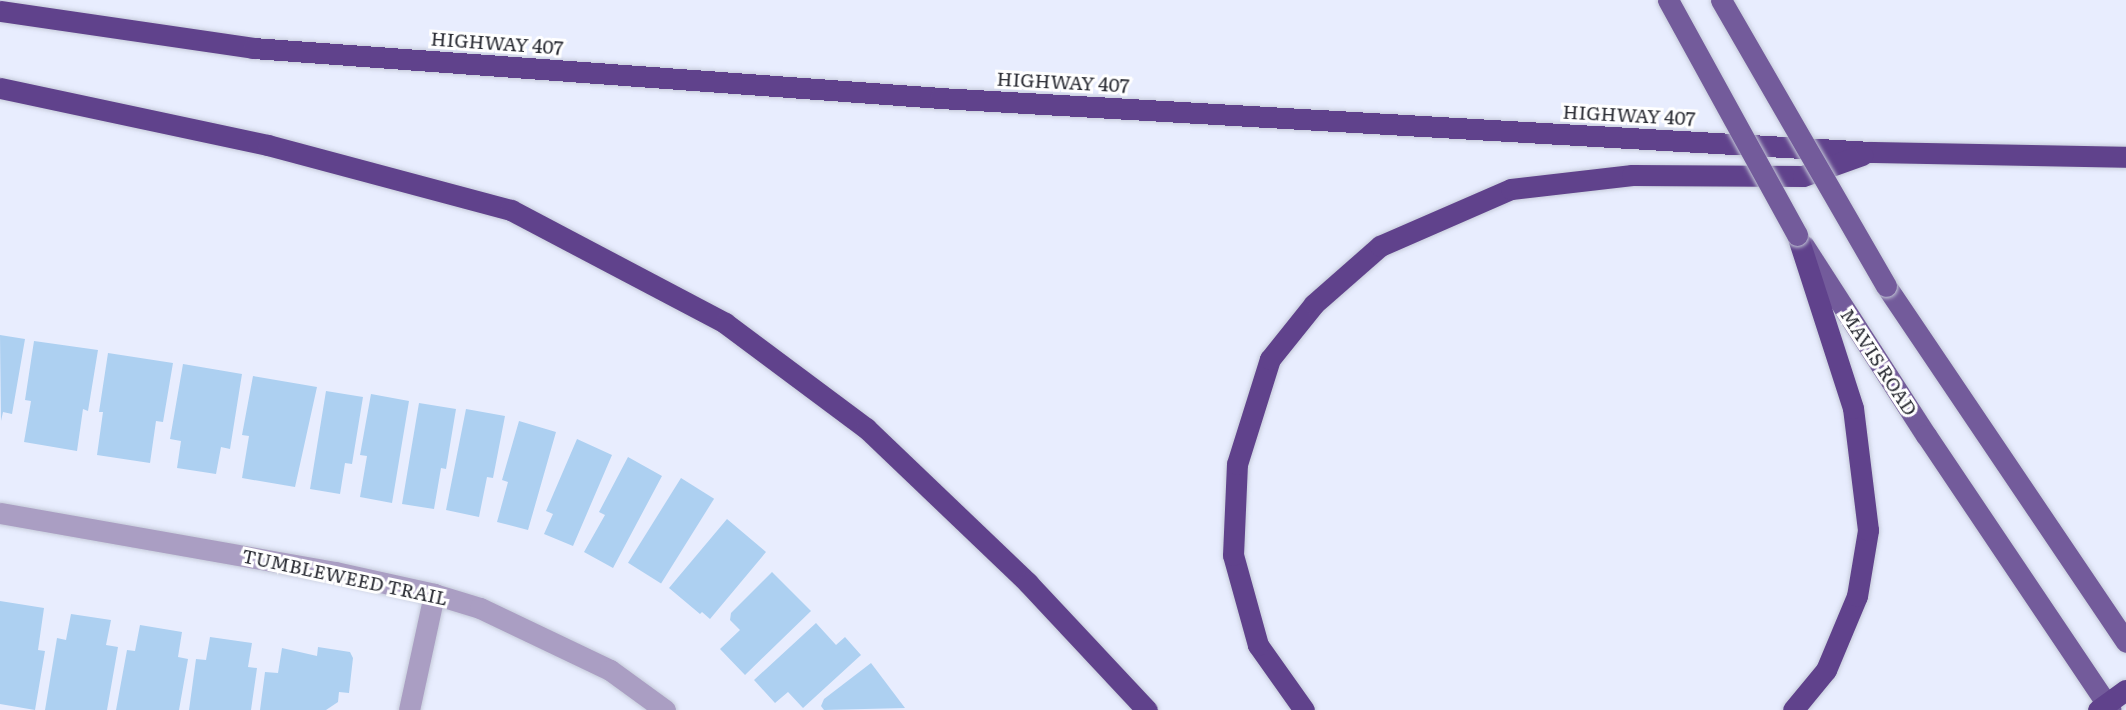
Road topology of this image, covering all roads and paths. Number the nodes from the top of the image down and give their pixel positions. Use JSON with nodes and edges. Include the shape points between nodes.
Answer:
{"nodes":[{"id":1,"x":1668,"y":0,"type":"edge"},
{"id":2,"x":1721,"y":0,"type":"edge"},
{"id":3,"x":0,"y":11,"type":"edge"},
{"id":4,"x":0,"y":88,"type":"edge"},
{"id":5,"x":1871,"y":152,"type":"junction"},
{"id":6,"x":2126,"y":157,"type":"edge"},
{"id":7,"x":1797,"y":235,"type":"junction"},
{"id":8,"x":0,"y":513,"type":"edge"},
{"id":9,"x":434,"y":594,"type":"junction"},
{"id":10,"x":2126,"y":642,"type":"edge"},
{"id":11,"x":2126,"y":690,"type":"edge"},
{"id":12,"x":2105,"y":708,"type":"edge"},
{"id":13,"x":409,"y":710,"type":"edge"},
{"id":14,"x":664,"y":710,"type":"edge"},
{"id":15,"x":1147,"y":710,"type":"edge"},
{"id":16,"x":1304,"y":710,"type":"edge"},
{"id":17,"x":1793,"y":710,"type":"edge"}],
"edges":[{"from":1,"to":7,"type":"main road","name":"MAVIS ROAD","bridge":true},
{"from":2,"to":10,"type":"main road","bridge":true,"via":[[1886,286]]},
{"from":3,"to":5,"type":"highway","name":"HIGHWAY 407","via":[[253,48],[940,98]]},
{"from":4,"to":15,"type":"highway","via":[[268,145],[511,210],[725,323],[866,428],[1028,583]]},
{"from":5,"to":6,"type":"highway","name":"HIGHWAY 407"},
{"from":5,"to":16,"type":"highway","via":[[1803,176],[1632,175],[1511,189],[1380,246],[1314,304],[1270,359],[1237,464],[1233,555],[1258,645]]},
{"from":7,"to":12,"type":"main road","name":"MAVIS ROAD"},
{"from":7,"to":17,"type":"highway","via":[[1853,408],[1868,530],[1857,596],[1826,670]]},
{"from":8,"to":9,"type":"street","name":"TUMBLEWEED TRAIL"},
{"from":9,"to":13,"type":"street"},
{"from":9,"to":14,"type":"street","name":"TUMBLEWEED TRAIL","via":[[480,608],[610,670]]},
{"from":11,"to":12,"type":"highway"}]}
